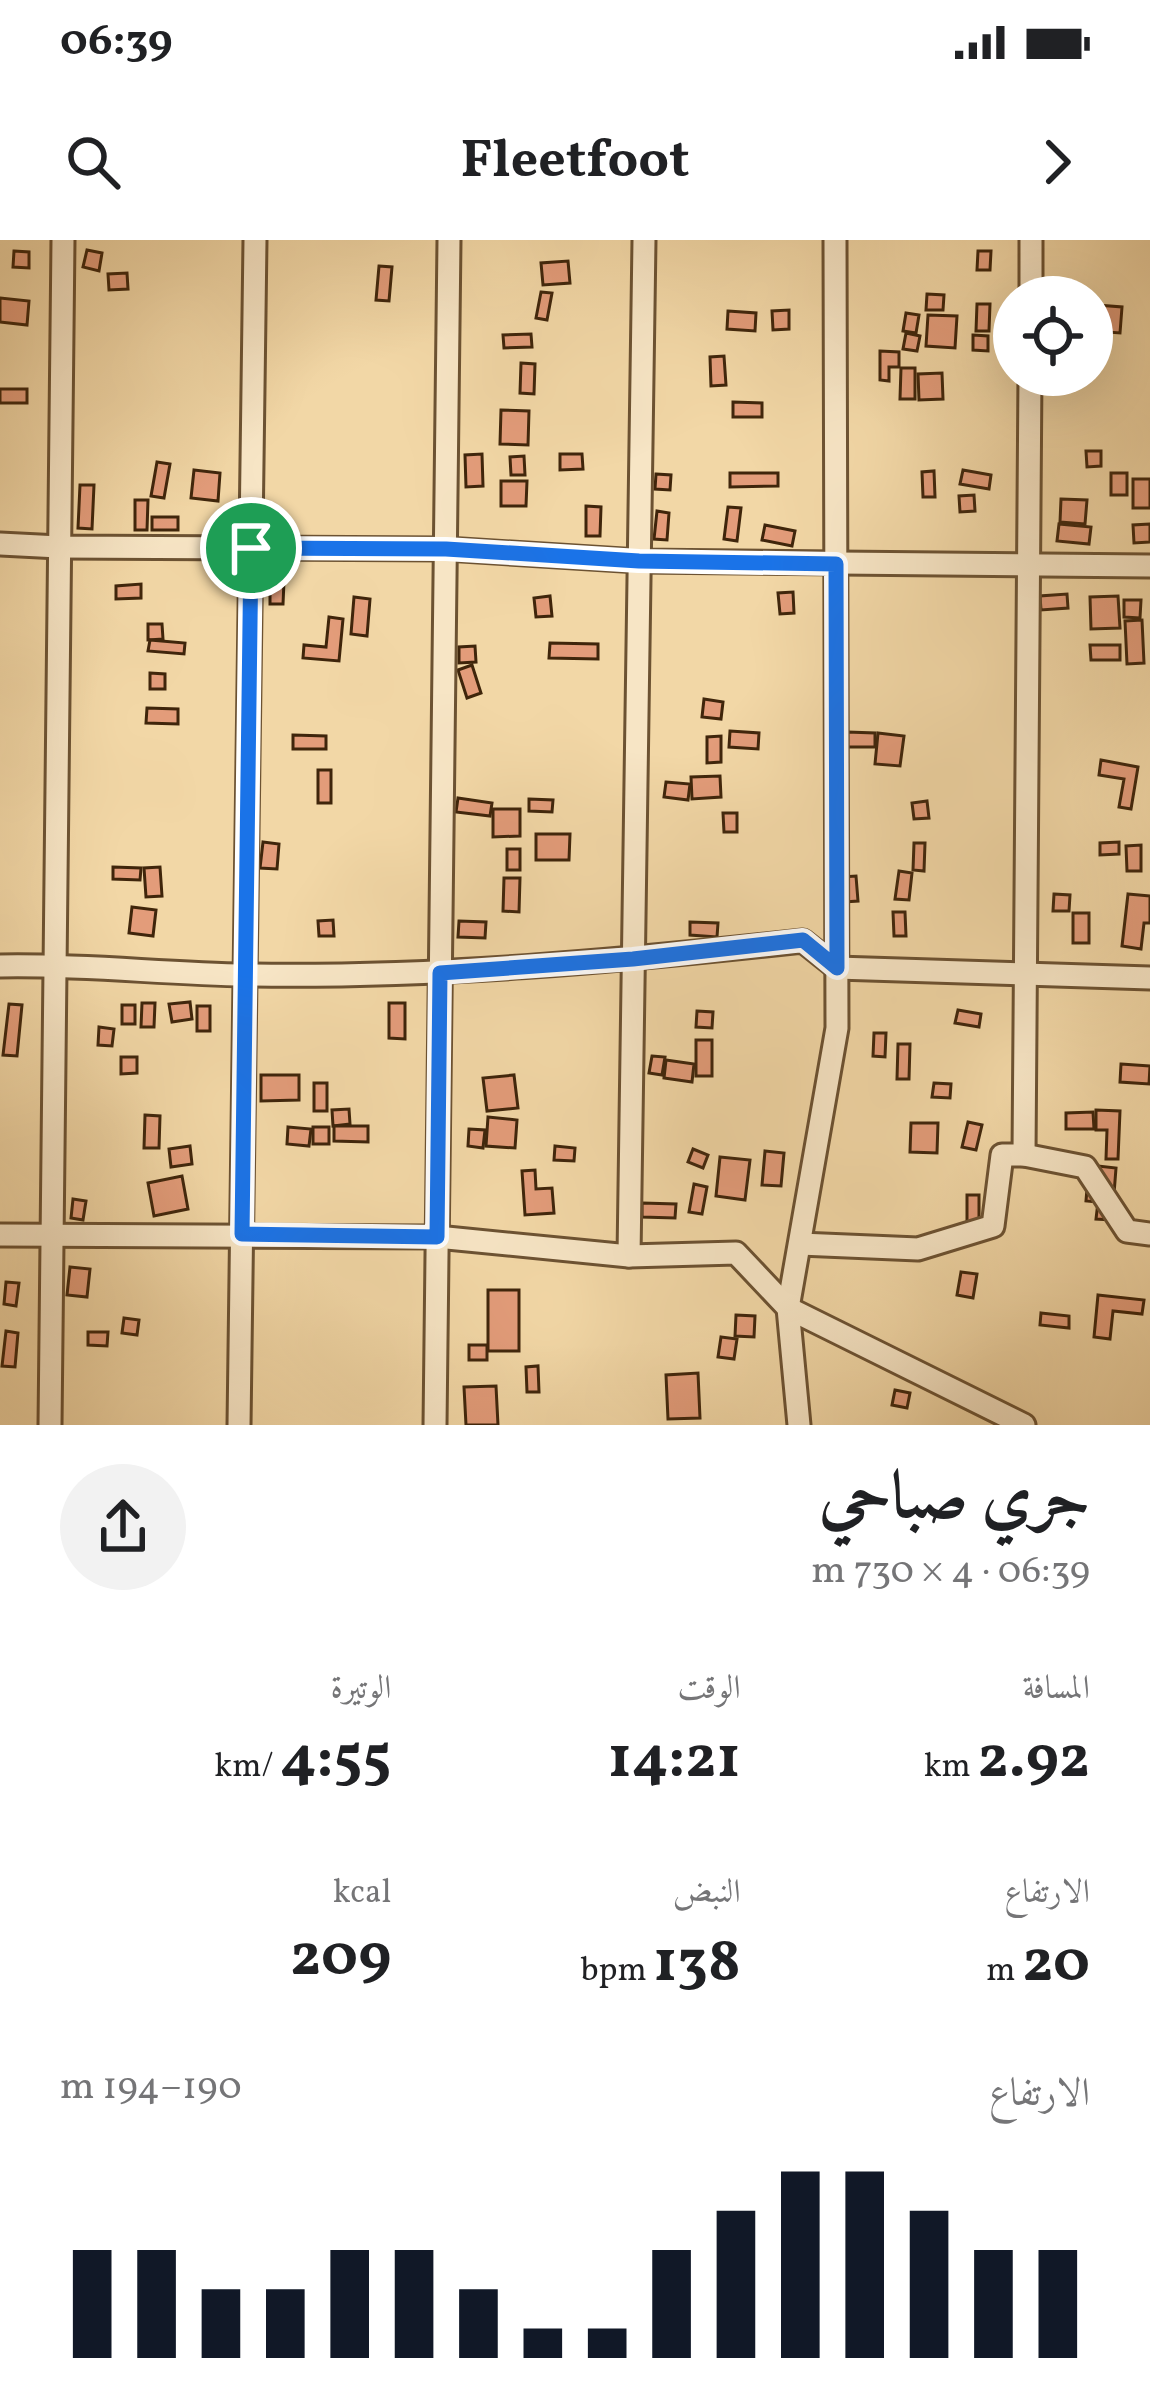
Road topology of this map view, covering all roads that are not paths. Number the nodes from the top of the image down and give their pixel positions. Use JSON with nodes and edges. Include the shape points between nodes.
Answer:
{"nodes":[{"id":1,"x":63,"y":240,"type":"edge"},
{"id":2,"x":255,"y":240,"type":"edge"},
{"id":3,"x":449,"y":240,"type":"edge"},
{"id":4,"x":644,"y":240,"type":"edge"},
{"id":5,"x":835,"y":240,"type":"edge"},
{"id":6,"x":1031,"y":240,"type":"edge"},
{"id":7,"x":1031,"y":276,"type":"edge"},
{"id":8,"x":1030,"y":396,"type":"edge"},
{"id":9,"x":0,"y":544,"type":"edge"},
{"id":10,"x":59,"y":548,"type":"junction"},
{"id":11,"x":251,"y":548,"type":"junction"},
{"id":12,"x":446,"y":549,"type":"junction"},
{"id":13,"x":639,"y":561,"type":"junction"},
{"id":14,"x":836,"y":564,"type":"junction"},
{"id":15,"x":1029,"y":564,"type":"junction"},
{"id":16,"x":1150,"y":566,"type":"edge"},
{"id":17,"x":633,"y":959,"type":"junction"},
{"id":18,"x":53,"y":965,"type":"junction"},
{"id":19,"x":0,"y":966,"type":"edge"},
{"id":20,"x":837,"y":968,"type":"junction"},
{"id":21,"x":440,"y":973,"type":"junction"},
{"id":22,"x":1025,"y":974,"type":"junction"},
{"id":23,"x":245,"y":975,"type":"junction"},
{"id":24,"x":1150,"y":978,"type":"edge"},
{"id":25,"x":1024,"y":1155,"type":"junction"},
{"id":26,"x":242,"y":1234,"type":"junction"},
{"id":27,"x":1150,"y":1234,"type":"edge"},
{"id":28,"x":0,"y":1235,"type":"edge"},
{"id":29,"x":51,"y":1235,"type":"junction"},
{"id":30,"x":437,"y":1237,"type":"junction"},
{"id":31,"x":800,"y":1244,"type":"junction"},
{"id":32,"x":628,"y":1256,"type":"junction"},
{"id":33,"x":788,"y":1308,"type":"junction"},
{"id":34,"x":50,"y":1425,"type":"edge"},
{"id":35,"x":239,"y":1425,"type":"edge"},
{"id":36,"x":435,"y":1425,"type":"edge"},
{"id":37,"x":799,"y":1425,"type":"edge"},
{"id":38,"x":1024,"y":1425,"type":"edge"}],
"edges":[{"from":1,"to":10,"type":"street"},
{"from":2,"to":11,"type":"street"},
{"from":3,"to":12,"type":"street"},
{"from":4,"to":13,"type":"street"},
{"from":5,"to":14,"type":"street"},
{"from":6,"to":7,"type":"street"},
{"from":8,"to":15,"type":"street"},
{"from":9,"to":10,"type":"street"},
{"from":10,"to":11,"type":"street"},
{"from":10,"to":18,"type":"street"},
{"from":11,"to":12,"type":"street"},
{"from":11,"to":23,"type":"street"},
{"from":12,"to":13,"type":"street"},
{"from":12,"to":21,"type":"street"},
{"from":13,"to":14,"type":"street"},
{"from":13,"to":17,"type":"street"},
{"from":14,"to":15,"type":"street"},
{"from":14,"to":20,"type":"street"},
{"from":15,"to":16,"type":"street"},
{"from":15,"to":22,"type":"street"},
{"from":17,"to":20,"type":"street","via":[[803,940]]},
{"from":17,"to":21,"type":"street"},
{"from":17,"to":32,"type":"street"},
{"from":18,"to":19,"type":"street"},
{"from":18,"to":23,"type":"street"},
{"from":18,"to":29,"type":"street"},
{"from":20,"to":22,"type":"street"},
{"from":20,"to":31,"type":"street","via":[[837,1028]]},
{"from":21,"to":23,"type":"street"},
{"from":21,"to":30,"type":"street"},
{"from":22,"to":24,"type":"street"},
{"from":22,"to":25,"type":"street"},
{"from":23,"to":26,"type":"street"},
{"from":25,"to":27,"type":"street","via":[[1085,1167],[1127,1231]]},
{"from":25,"to":31,"type":"street","via":[[1002,1155],[993,1226],[918,1250]]},
{"from":26,"to":29,"type":"street"},
{"from":26,"to":30,"type":"street"},
{"from":26,"to":35,"type":"street"},
{"from":28,"to":29,"type":"street"},
{"from":29,"to":34,"type":"street"},
{"from":30,"to":32,"type":"street"},
{"from":30,"to":36,"type":"street"},
{"from":31,"to":33,"type":"street"},
{"from":32,"to":33,"type":"street","via":[[736,1253]]},
{"from":33,"to":37,"type":"street"},
{"from":33,"to":38,"type":"street"}]}
